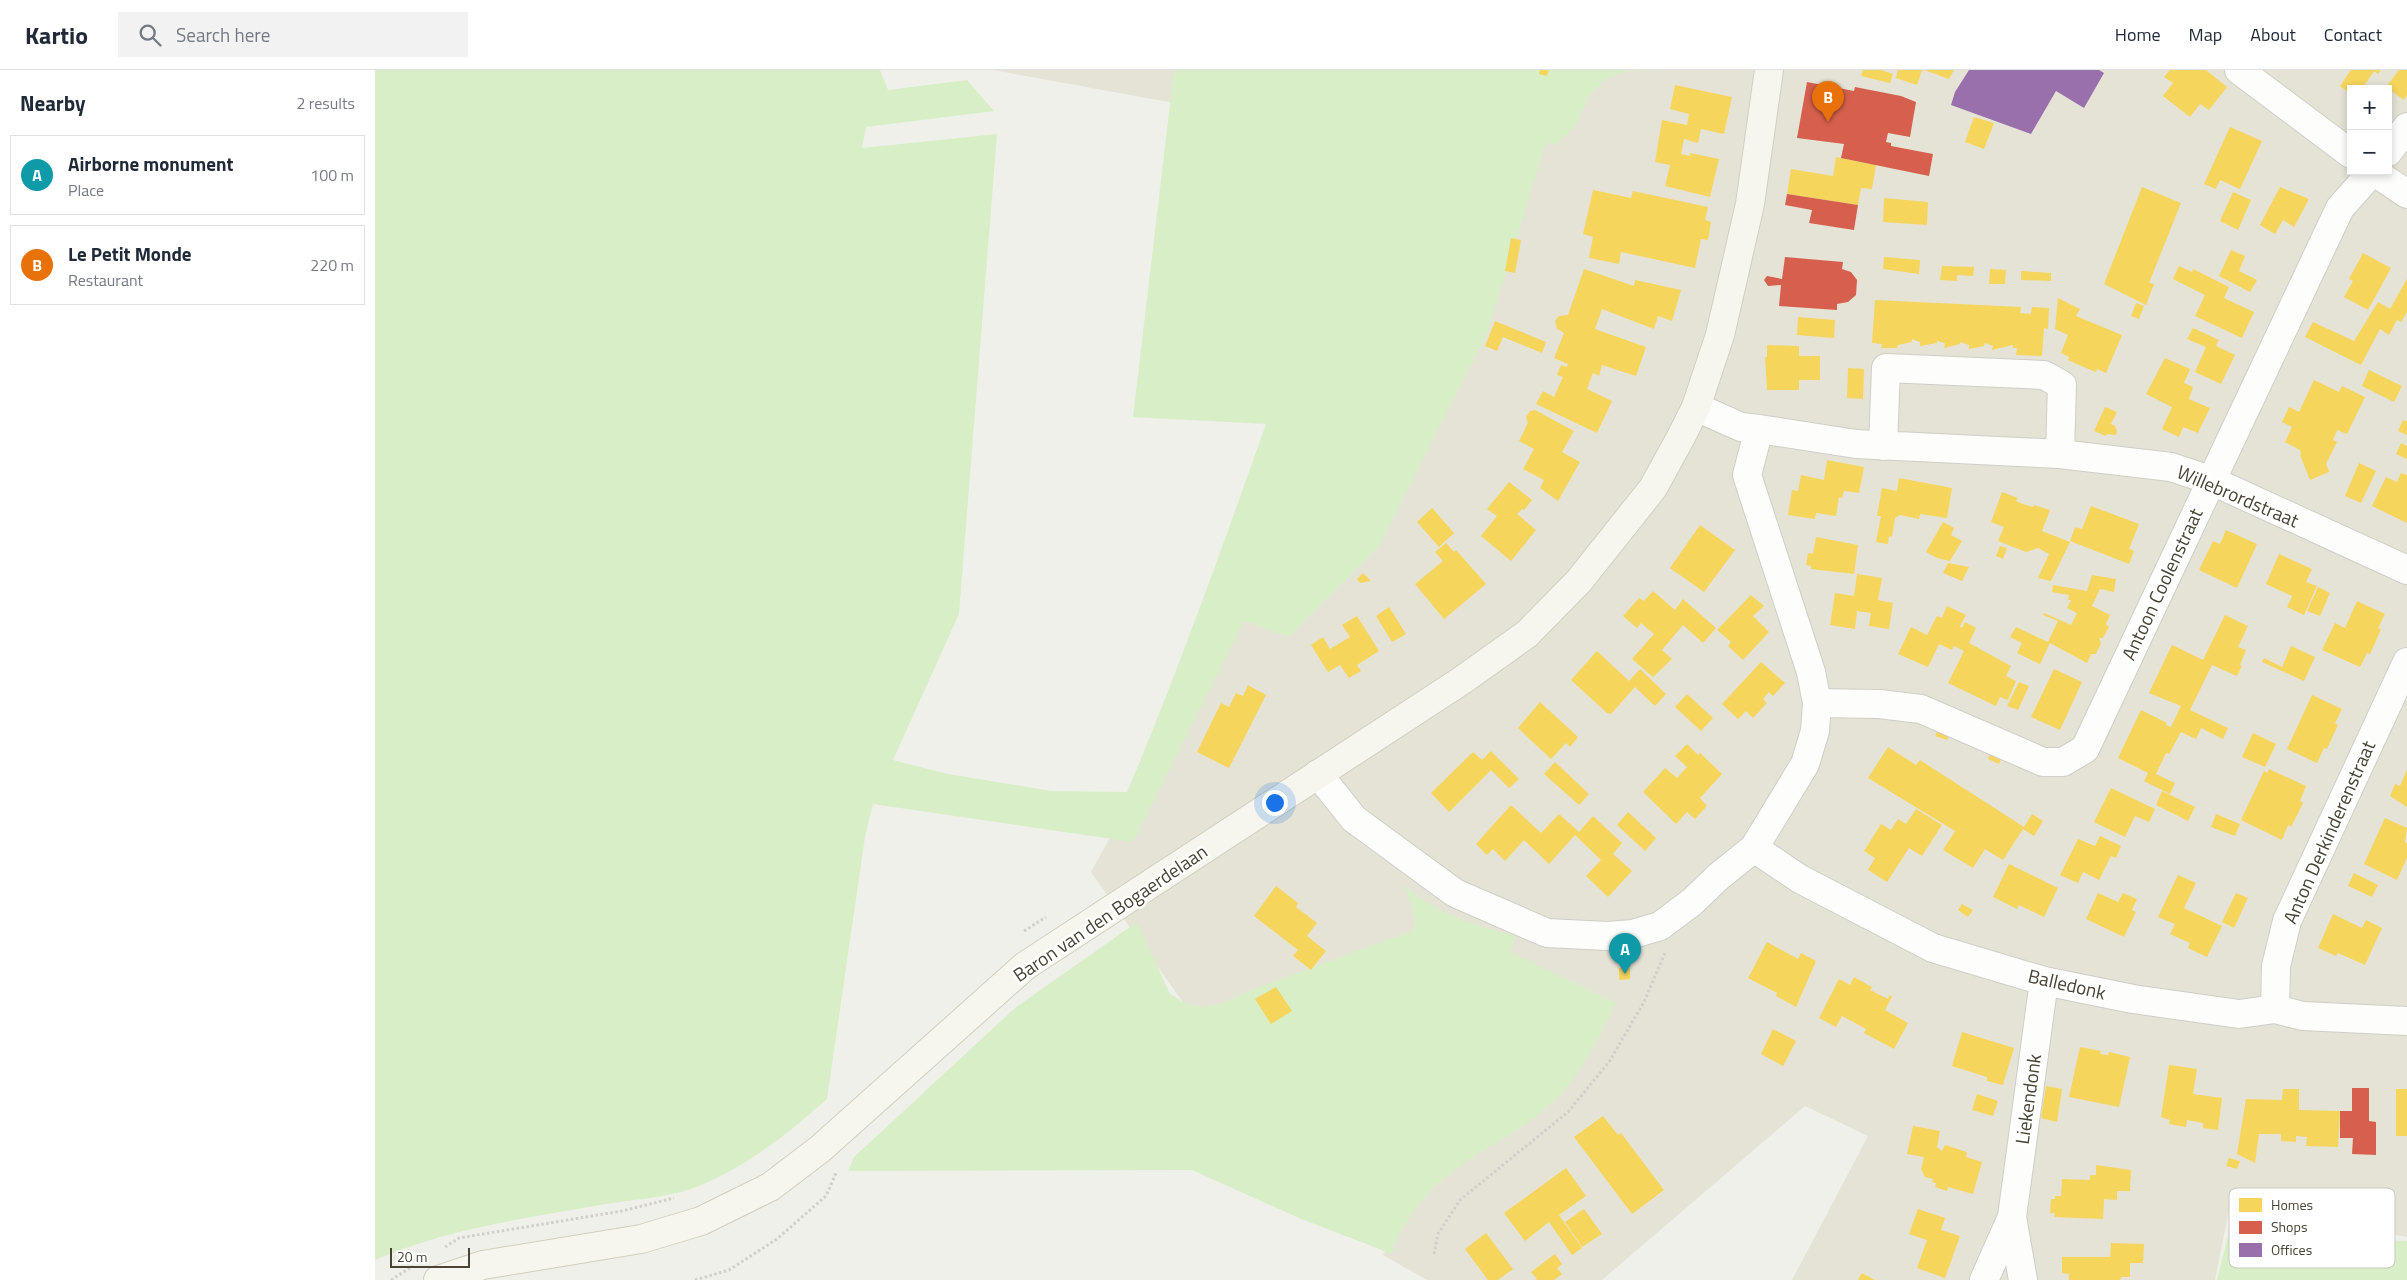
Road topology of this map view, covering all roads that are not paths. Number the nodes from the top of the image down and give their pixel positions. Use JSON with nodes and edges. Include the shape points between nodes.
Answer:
{"nodes":[{"id":1,"x":1769,"y":70,"type":"edge"},
{"id":2,"x":2239,"y":70,"type":"edge"},
{"id":3,"x":2407,"y":127,"type":"edge"},
{"id":4,"x":2392,"y":147,"type":"edge"},
{"id":5,"x":2347,"y":151,"type":"edge"},
{"id":6,"x":2369,"y":175,"type":"edge"},
{"id":7,"x":2379,"y":175,"type":"edge"},
{"id":8,"x":2407,"y":194,"type":"edge"},
{"id":9,"x":1696,"y":408,"type":"junction"},
{"id":10,"x":1759,"y":429,"type":"junction"},
{"id":11,"x":1883,"y":446,"type":"junction"},
{"id":12,"x":2060,"y":454,"type":"junction"},
{"id":13,"x":2210,"y":480,"type":"junction"},
{"id":14,"x":2407,"y":570,"type":"edge"},
{"id":15,"x":2407,"y":662,"type":"edge"},
{"id":16,"x":1817,"y":703,"type":"junction"},
{"id":17,"x":1318,"y":774,"type":"junction"},
{"id":18,"x":1754,"y":848,"type":"junction"},
{"id":19,"x":2044,"y":981,"type":"junction"},
{"id":20,"x":2275,"y":1009,"type":"junction"},
{"id":21,"x":2407,"y":1020,"type":"edge"},
{"id":22,"x":2012,"y":1218,"type":"junction"},
{"id":23,"x":430,"y":1271,"type":"edge"},
{"id":24,"x":1984,"y":1280,"type":"edge"},
{"id":25,"x":2023,"y":1280,"type":"edge"}],
"edges":[{"from":1,"to":9,"type":"main road","name":"Baron van den Bogaerdelaan","via":[[1750,204],[1720,335]]},
{"from":2,"to":5,"type":"street"},
{"from":3,"to":4,"type":"street"},
{"from":6,"to":13,"type":"street","name":"Antoon Coolenstraat","via":[[2340,208]]},
{"from":7,"to":8,"type":"street"},
{"from":9,"to":10,"type":"street","name":"Willebrordstraat","via":[[1741,427]]},
{"from":9,"to":17,"type":"main road","name":"Baron van den Bogaerdelaan","via":[[1653,488],[1579,581],[1527,634]]},
{"from":10,"to":11,"type":"street","name":"Willebrordstraat"},
{"from":10,"to":16,"type":"street","via":[[1747,475],[1811,672]]},
{"from":11,"to":12,"type":"street","name":"Willebrordstraat"},
{"from":11,"to":12,"type":"street","via":[[1886,368],[2044,375],[2061,385]]},
{"from":12,"to":13,"type":"street","name":"Willebrordstraat","via":[[2171,467]]},
{"from":13,"to":14,"type":"street","name":"Willebrordstraat"},
{"from":13,"to":16,"type":"street","name":"Antoon Coolenstraat","via":[[2085,749],[2063,762],[2043,762],[1921,709],[1879,704]]},
{"from":15,"to":20,"type":"street","name":"Anton Derkinderenstraat","via":[[2287,921],[2276,966]]},
{"from":16,"to":18,"type":"street","via":[[1815,731],[1805,764]]},
{"from":17,"to":18,"type":"street","via":[[1354,819],[1455,893],[1547,933],[1607,936],[1633,934],[1660,926]]},
{"from":17,"to":23,"type":"main road","name":"Baron van den Bogaerdelaan","via":[[1025,966],[821,1149],[770,1187],[701,1222],[641,1239]]},
{"from":18,"to":19,"type":"street","name":"Balledonk","via":[[1800,879],[1933,948]]},
{"from":19,"to":20,"type":"street","name":"Balledonk","via":[[2133,999],[2239,1014]]},
{"from":19,"to":22,"type":"street","name":"Liekendonk"},
{"from":20,"to":21,"type":"street","name":"Balledonk","via":[[2303,1016]]},
{"from":22,"to":24,"type":"street","name":"Liekendonk"},
{"from":22,"to":25,"type":"street","name":"Liekendonk"}]}
